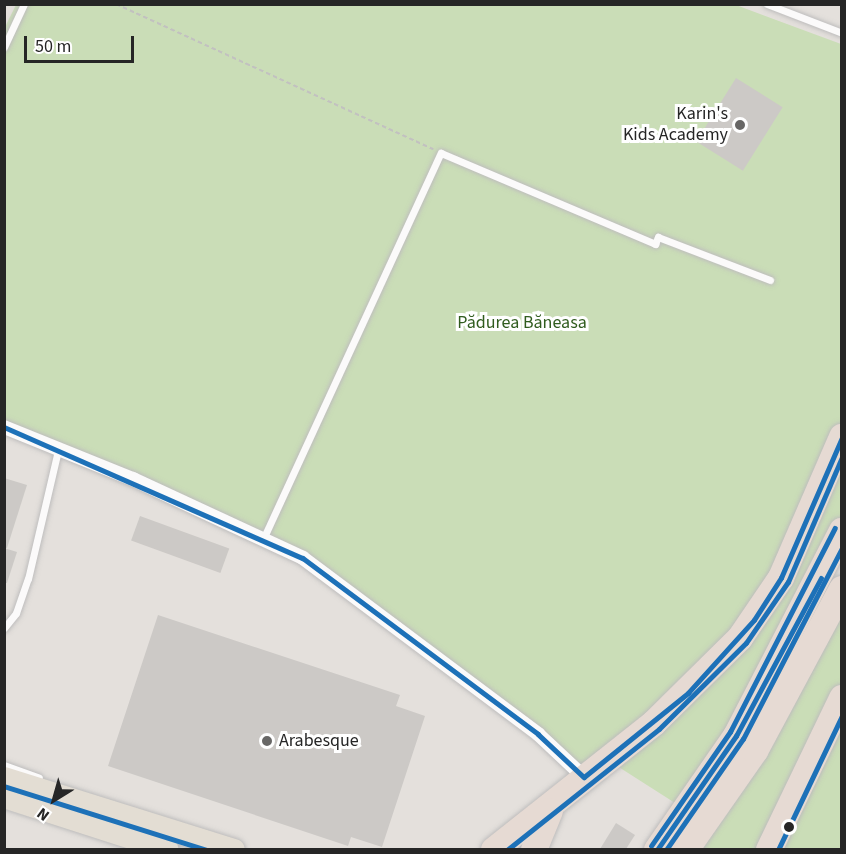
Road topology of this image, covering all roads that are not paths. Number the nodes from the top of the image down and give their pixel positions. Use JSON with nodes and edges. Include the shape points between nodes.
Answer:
{"nodes":[{"id":1,"x":24,"y":4,"type":"edge"},
{"id":2,"x":767,"y":4,"type":"edge"},
{"id":3,"x":842,"y":33,"type":"edge"},
{"id":4,"x":4,"y":46,"type":"edge"},
{"id":5,"x":770,"y":280,"type":"dead end"},
{"id":6,"x":4,"y":428,"type":"edge"},
{"id":7,"x":842,"y":436,"type":"edge"},
{"id":8,"x":58,"y":450,"type":"junction"},
{"id":9,"x":842,"y":531,"type":"edge"},
{"id":10,"x":264,"y":537,"type":"junction"},
{"id":11,"x":842,"y":589,"type":"edge"},
{"id":12,"x":4,"y":628,"type":"edge"},
{"id":13,"x":842,"y":698,"type":"edge"},
{"id":14,"x":4,"y":765,"type":"edge"},
{"id":15,"x":584,"y":777,"type":"junction"},
{"id":16,"x":4,"y":778,"type":"edge"},
{"id":17,"x":24,"y":791,"type":"edge"},
{"id":18,"x":555,"y":803,"type":"junction"},
{"id":19,"x":176,"y":842,"type":"edge"},
{"id":20,"x":234,"y":849,"type":"edge"},
{"id":21,"x":494,"y":849,"type":"edge"},
{"id":22,"x":534,"y":849,"type":"edge"},
{"id":23,"x":657,"y":849,"type":"edge"},
{"id":24,"x":686,"y":849,"type":"edge"},
{"id":25,"x":770,"y":849,"type":"edge"}],
"edges":[{"from":1,"to":4,"type":"lane"},
{"from":2,"to":3,"type":"lane"},
{"from":5,"to":10,"type":"lane","via":[[658,237],[655,244],[441,153]]},
{"from":6,"to":8,"type":"street"},
{"from":7,"to":15,"type":"highway","via":[[781,578],[754,620],[688,693]]},
{"from":8,"to":10,"type":"street"},
{"from":8,"to":12,"type":"lane","via":[[28,579],[16,613]]},
{"from":9,"to":23,"type":"highway","via":[[736,736]]},
{"from":10,"to":15,"type":"street","via":[[395,623],[538,734]]},
{"from":11,"to":24,"type":"highway","via":[[755,751]]},
{"from":13,"to":25,"type":"highway"},
{"from":14,"to":17,"type":"lane"},
{"from":15,"to":18,"type":"highway"},
{"from":16,"to":17,"type":"main road"},
{"from":17,"to":19,"type":"main road"},
{"from":18,"to":21,"type":"highway"},
{"from":18,"to":22,"type":"highway","via":[[538,829]]},
{"from":19,"to":20,"type":"main road"}]}
